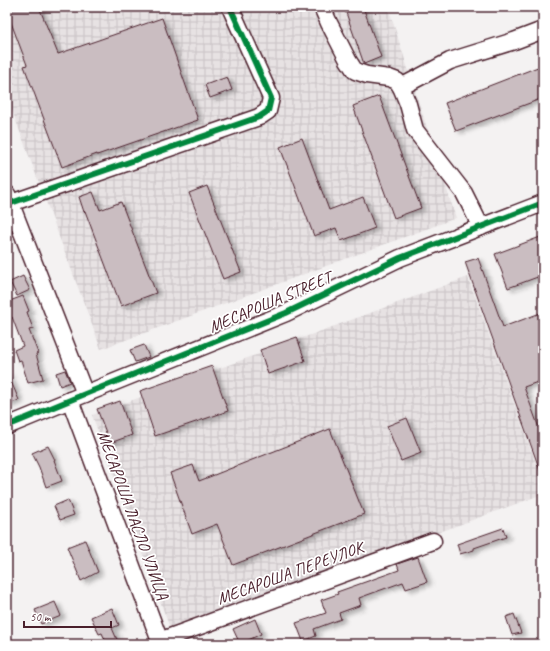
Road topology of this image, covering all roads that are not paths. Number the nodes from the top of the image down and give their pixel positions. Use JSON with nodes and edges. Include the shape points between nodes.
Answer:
{"nodes":[{"id":1,"x":230,"y":7,"type":"edge"},
{"id":2,"x":322,"y":7,"type":"edge"},
{"id":3,"x":543,"y":30,"type":"edge"},
{"id":4,"x":401,"y":87,"type":"junction"},
{"id":5,"x":9,"y":199,"type":"edge"},
{"id":6,"x":543,"y":203,"type":"edge"},
{"id":7,"x":481,"y":227,"type":"junction"},
{"id":8,"x":85,"y":394,"type":"junction"},
{"id":9,"x":70,"y":400,"type":"junction"},
{"id":10,"x":7,"y":426,"type":"edge"},
{"id":11,"x":433,"y":541,"type":"dead end"},
{"id":12,"x":160,"y":642,"type":"edge"}],
"edges":[{"from":1,"to":5,"type":"street","via":[[271,98],[268,111],[259,117]]},
{"from":2,"to":4,"type":"street","via":[[355,70],[367,75],[389,78],[397,81]]},
{"from":3,"to":4,"type":"street","via":[[450,61]]},
{"from":4,"to":7,"type":"street","via":[[415,130],[464,193]]},
{"from":5,"to":8,"type":"street"},
{"from":6,"to":7,"type":"street","name":"МЕСАРОША STREET"},
{"from":7,"to":8,"type":"street","name":"МЕСАРОША STREET","via":[[400,258],[286,313]]},
{"from":8,"to":9,"type":"street","name":"МЕСАРОША STREET"},
{"from":9,"to":10,"type":"street","name":"МЕСАРОША STREET"},
{"from":9,"to":12,"type":"street","name":"МЕСАРОША ЛАСЛО УЛИЦА"},
{"from":11,"to":12,"type":"street","name":"МЕСАРОША ПЕРЕУЛОК"}]}
